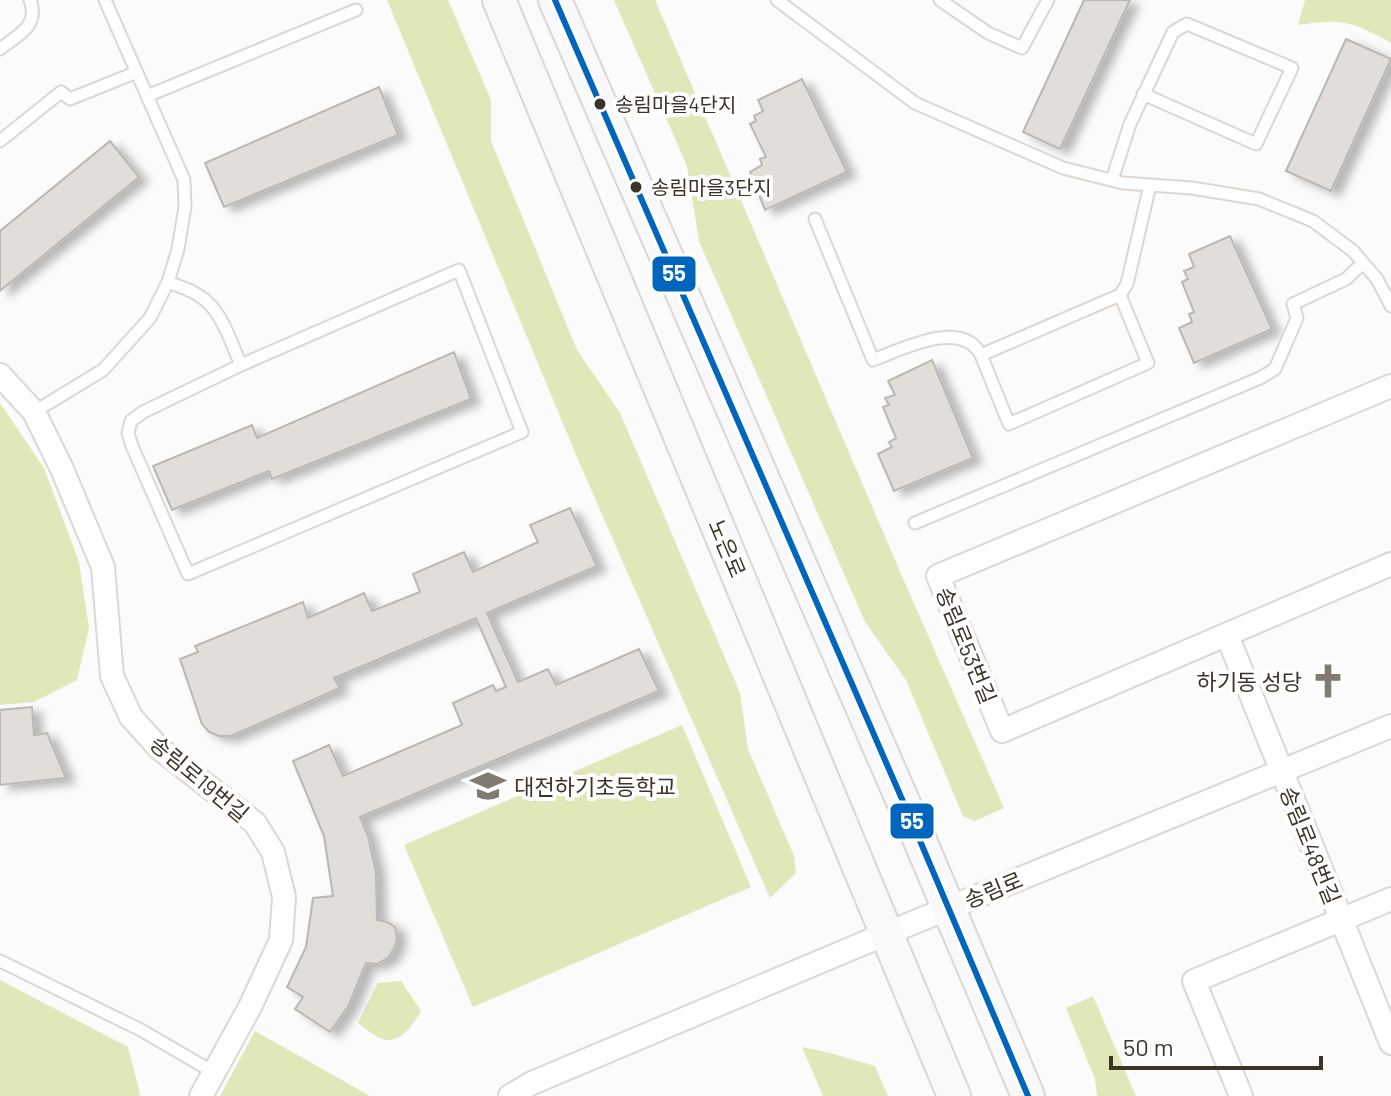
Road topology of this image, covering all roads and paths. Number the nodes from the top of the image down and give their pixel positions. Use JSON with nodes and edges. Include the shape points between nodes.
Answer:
{"nodes":[{"id":1,"x":30,"y":0,"type":"edge"},
{"id":2,"x":105,"y":0,"type":"edge"},
{"id":3,"x":499,"y":0,"type":"edge"},
{"id":4,"x":555,"y":0,"type":"edge"},
{"id":5,"x":940,"y":0,"type":"edge"},
{"id":6,"x":1048,"y":0,"type":"edge"},
{"id":7,"x":786,"y":2,"type":"edge"},
{"id":8,"x":356,"y":10,"type":"dead end"},
{"id":9,"x":0,"y":49,"type":"edge"},
{"id":10,"x":137,"y":72,"type":"junction"},
{"id":11,"x":1143,"y":94,"type":"junction"},
{"id":12,"x":147,"y":96,"type":"junction"},
{"id":13,"x":0,"y":141,"type":"edge"},
{"id":14,"x":1112,"y":180,"type":"junction"},
{"id":15,"x":1150,"y":185,"type":"junction"},
{"id":16,"x":815,"y":219,"type":"dead end"},
{"id":17,"x":1363,"y":263,"type":"junction"},
{"id":18,"x":168,"y":282,"type":"junction"},
{"id":19,"x":1120,"y":295,"type":"junction"},
{"id":20,"x":1391,"y":306,"type":"edge"},
{"id":21,"x":981,"y":355,"type":"junction"},
{"id":22,"x":241,"y":365,"type":"junction"},
{"id":23,"x":0,"y":375,"type":"edge"},
{"id":24,"x":1391,"y":386,"type":"edge"},
{"id":25,"x":34,"y":412,"type":"junction"},
{"id":26,"x":915,"y":523,"type":"dead end"},
{"id":27,"x":1391,"y":564,"type":"edge"},
{"id":28,"x":1227,"y":635,"type":"junction"},
{"id":29,"x":1391,"y":726,"type":"edge"},
{"id":30,"x":1281,"y":771,"type":"junction"},
{"id":31,"x":1391,"y":899,"type":"edge"},
{"id":32,"x":948,"y":908,"type":"junction"},
{"id":33,"x":1341,"y":920,"type":"junction"},
{"id":34,"x":888,"y":933,"type":"junction"},
{"id":35,"x":0,"y":961,"type":"edge"},
{"id":36,"x":1391,"y":1043,"type":"edge"},
{"id":37,"x":213,"y":1072,"type":"junction"},
{"id":38,"x":201,"y":1096,"type":"edge"},
{"id":39,"x":510,"y":1096,"type":"edge"},
{"id":40,"x":954,"y":1096,"type":"edge"},
{"id":41,"x":1028,"y":1096,"type":"edge"},
{"id":42,"x":1241,"y":1096,"type":"edge"}],
"edges":[{"from":1,"to":9,"type":"lane","via":[[33,20]]},
{"from":2,"to":10,"type":"lane"},
{"from":3,"to":34,"type":"street","name":"노은로"},
{"from":4,"to":32,"type":"street"},
{"from":5,"to":6,"type":"lane","via":[[988,33],[1022,48]]},
{"from":7,"to":14,"type":"lane","via":[[915,103],[1063,168]]},
{"from":8,"to":12,"type":"lane"},
{"from":10,"to":12,"type":"lane"},
{"from":10,"to":13,"type":"lane","via":[[70,99],[61,92]]},
{"from":11,"to":11,"type":"lane","via":[[1173,32],[1187,24],[1292,68],[1256,144]]},
{"from":11,"to":14,"type":"lane"},
{"from":12,"to":18,"type":"lane","via":[[184,180],[185,207]]},
{"from":14,"to":15,"type":"lane"},
{"from":15,"to":17,"type":"lane","via":[[1259,199],[1313,221]]},
{"from":15,"to":19,"type":"lane"},
{"from":16,"to":21,"type":"lane","via":[[873,360],[933,338],[957,337]]},
{"from":17,"to":20,"type":"lane"},
{"from":17,"to":26,"type":"lane","via":[[1346,279],[1293,304],[1297,318],[1275,369],[1260,378]]},
{"from":18,"to":22,"type":"lane","via":[[210,305]]},
{"from":18,"to":25,"type":"lane","via":[[150,318],[103,370]]},
{"from":19,"to":21,"type":"lane"},
{"from":19,"to":21,"type":"lane","via":[[1148,363],[1009,424]]},
{"from":22,"to":22,"type":"lane","via":[[459,270],[522,432],[188,574],[132,446],[131,421]]},
{"from":23,"to":25,"type":"street","name":"송림로19번길"},
{"from":24,"to":28,"type":"street","name":"송림로53번길","via":[[938,576],[1002,731]]},
{"from":25,"to":37,"type":"street","name":"송림로19번길","via":[[103,567],[112,676],[131,717],[159,748],[255,823],[273,852],[284,897],[281,940]]},
{"from":27,"to":28,"type":"street","name":"송림로53번길"},
{"from":28,"to":30,"type":"street","name":"송림로48번길"},
{"from":29,"to":30,"type":"street","name":"송림로"},
{"from":30,"to":32,"type":"street","name":"송림로"},
{"from":30,"to":33,"type":"street","name":"송림로48번길"},
{"from":31,"to":33,"type":"street","name":"송림로48번길"},
{"from":32,"to":34,"type":"street","name":"송림로"},
{"from":32,"to":41,"type":"street"},
{"from":33,"to":36,"type":"street","name":"송림로48번길"},
{"from":33,"to":42,"type":"street","name":"송림로48번길","via":[[1194,981]]},
{"from":34,"to":39,"type":"street","name":"송림로"},
{"from":34,"to":40,"type":"street","name":"노은로"},
{"from":35,"to":37,"type":"lane"},
{"from":37,"to":38,"type":"street","name":"송림로19번길"}]}
